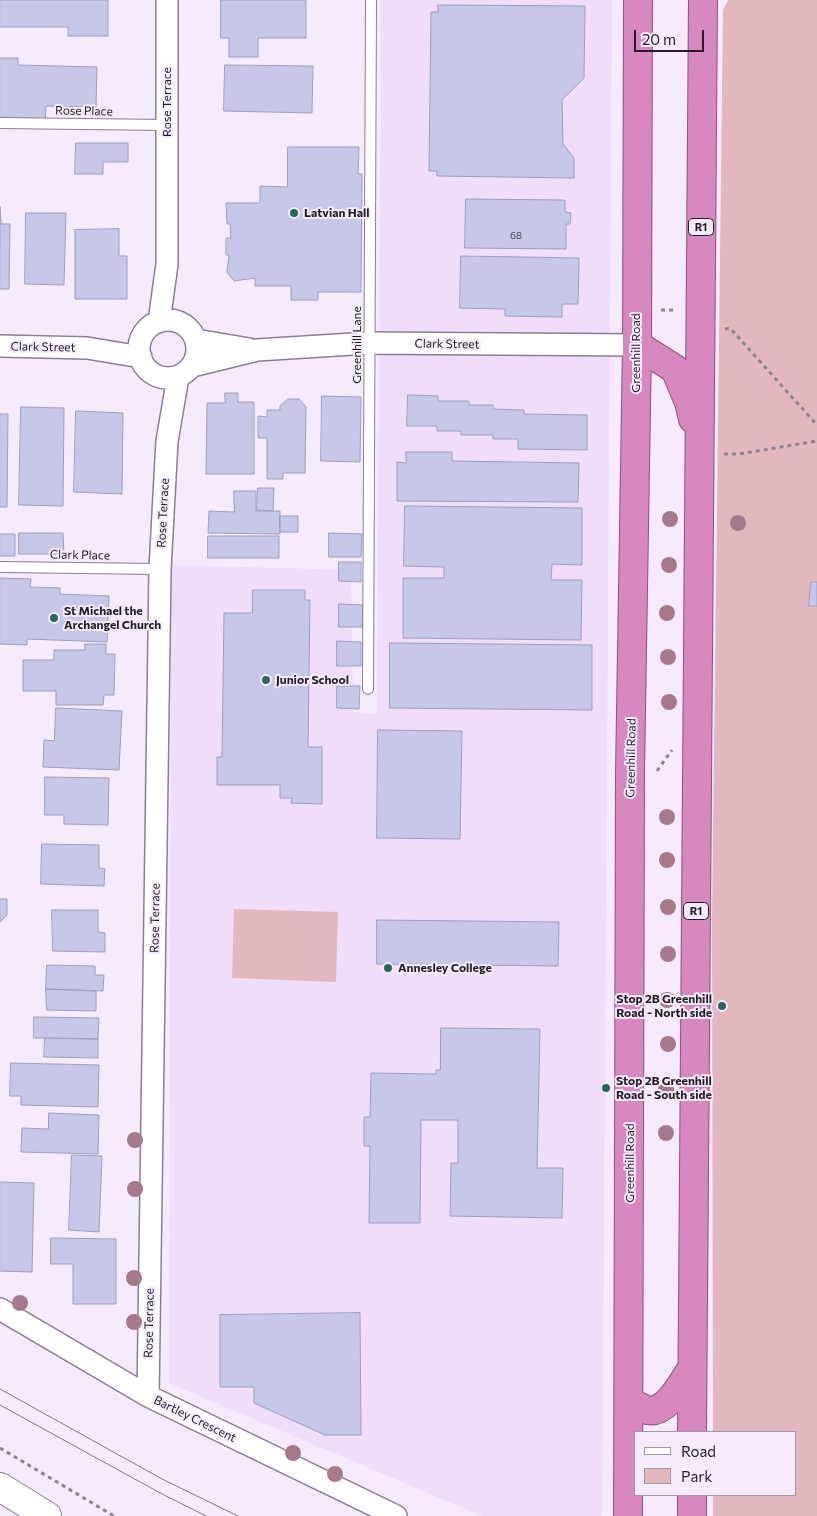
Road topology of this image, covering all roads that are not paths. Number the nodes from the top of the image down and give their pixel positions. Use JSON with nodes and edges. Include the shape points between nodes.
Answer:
{"nodes":[{"id":1,"x":167,"y":0,"type":"edge"},
{"id":2,"x":372,"y":0,"type":"edge"},
{"id":3,"x":638,"y":0,"type":"edge"},
{"id":4,"x":653,"y":0,"type":"edge"},
{"id":5,"x":703,"y":0,"type":"edge"},
{"id":6,"x":638,"y":30,"type":"junction"},
{"id":7,"x":0,"y":123,"type":"edge"},
{"id":8,"x":167,"y":125,"type":"junction"},
{"id":9,"x":168,"y":322,"type":"junction"},
{"id":10,"x":196,"y":340,"type":"junction"},
{"id":11,"x":369,"y":343,"type":"junction"},
{"id":12,"x":637,"y":345,"type":"junction"},
{"id":13,"x":0,"y":346,"type":"edge"},
{"id":14,"x":141,"y":348,"type":"junction"},
{"id":15,"x":257,"y":350,"type":"junction"},
{"id":16,"x":185,"y":371,"type":"junction"},
{"id":17,"x":155,"y":374,"type":"junction"},
{"id":18,"x":167,"y":441,"type":"junction"},
{"id":19,"x":700,"y":453,"type":"junction"},
{"id":20,"x":0,"y":567,"type":"edge"},
{"id":21,"x":160,"y":569,"type":"junction"},
{"id":22,"x":368,"y":689,"type":"dead end"},
{"id":23,"x":0,"y":1309,"type":"edge"},
{"id":24,"x":692,"y":1368,"type":"junction"},
{"id":25,"x":148,"y":1396,"type":"junction"},
{"id":26,"x":630,"y":1401,"type":"junction"},
{"id":27,"x":692,"y":1431,"type":"edge"},
{"id":28,"x":0,"y":1487,"type":"edge"},
{"id":29,"x":692,"y":1496,"type":"edge"},
{"id":30,"x":45,"y":1515,"type":"edge"},
{"id":31,"x":396,"y":1516,"type":"edge"},
{"id":32,"x":628,"y":1516,"type":"edge"},
{"id":33,"x":692,"y":1516,"type":"edge"}],
"edges":[{"from":1,"to":8,"type":"street","name":"Rose Terrace"},
{"from":2,"to":11,"type":"lane","name":"Greenhill Lane"},
{"from":3,"to":6,"type":"highway","name":"Greenhill Road"},
{"from":4,"to":6,"type":"highway"},
{"from":5,"to":19,"type":"highway","number":"R1"},
{"from":6,"to":12,"type":"highway","name":"Greenhill Road"},
{"from":7,"to":8,"type":"lane","name":"Rose Place"},
{"from":8,"to":9,"type":"street","name":"Rose Terrace"},
{"from":9,"to":10,"type":"street","via":[[191,332]]},
{"from":9,"to":14,"type":"street","via":[[146,331]]},
{"from":10,"to":15,"type":"street","name":"Clark Street"},
{"from":10,"to":16,"type":"street","via":[[197,349]]},
{"from":11,"to":12,"type":"street","name":"Clark Street"},
{"from":11,"to":15,"type":"street","name":"Clark Street"},
{"from":11,"to":22,"type":"lane","name":"Greenhill Lane"},
{"from":12,"to":19,"type":"highway","via":[[674,369],[689,402]]},
{"from":12,"to":26,"type":"highway","name":"Greenhill Road","via":[[630,773]]},
{"from":13,"to":14,"type":"street","name":"Clark Street"},
{"from":14,"to":17,"type":"street","via":[[145,366]]},
{"from":15,"to":16,"type":"street","name":"Clark Street"},
{"from":16,"to":17,"type":"street","via":[[169,378]]},
{"from":16,"to":18,"type":"street","name":"Rose Terrace"},
{"from":17,"to":18,"type":"street","name":"Rose Terrace"},
{"from":18,"to":21,"type":"street","name":"Rose Terrace"},
{"from":19,"to":24,"type":"highway","number":"R1"},
{"from":20,"to":21,"type":"lane","name":"Clark Place"},
{"from":21,"to":25,"type":"street","name":"Rose Terrace"},
{"from":23,"to":25,"type":"street","name":"Bartley Crescent"},
{"from":24,"to":26,"type":"highway","via":[[674,1398],[655,1410],[645,1410]]},
{"from":24,"to":27,"type":"highway","number":"R1"},
{"from":25,"to":31,"type":"street","name":"Bartley Crescent"},
{"from":26,"to":32,"type":"highway","name":"Greenhill Road"},
{"from":28,"to":30,"type":"main road"},
{"from":29,"to":33,"type":"highway"}]}
